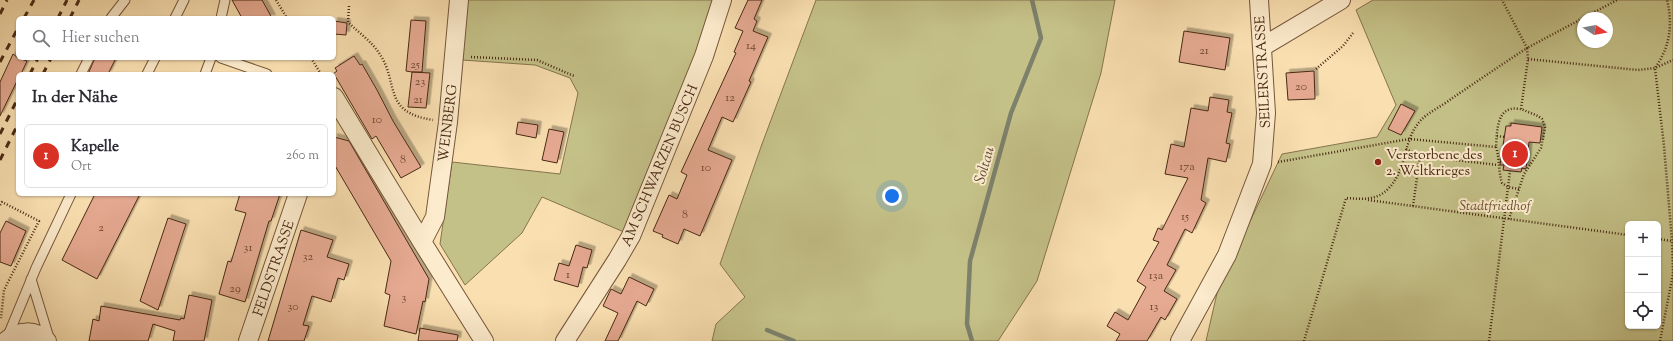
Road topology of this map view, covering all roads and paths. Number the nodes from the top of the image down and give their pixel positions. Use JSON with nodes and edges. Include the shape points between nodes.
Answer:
{"nodes":[{"id":1,"x":125,"y":0,"type":"edge"},
{"id":2,"x":184,"y":0,"type":"edge"},
{"id":3,"x":225,"y":0,"type":"edge"},
{"id":4,"x":276,"y":0,"type":"edge"},
{"id":5,"x":459,"y":0,"type":"edge"},
{"id":6,"x":722,"y":0,"type":"edge"},
{"id":7,"x":1259,"y":0,"type":"edge"},
{"id":8,"x":1341,"y":0,"type":"edge"},
{"id":9,"x":1502,"y":0,"type":"edge"},
{"id":10,"x":1617,"y":0,"type":"edge"},
{"id":11,"x":1667,"y":0,"type":"edge"},
{"id":12,"x":349,"y":6,"type":"dead end"},
{"id":13,"x":113,"y":16,"type":"edge"},
{"id":14,"x":176,"y":16,"type":"edge"},
{"id":15,"x":221,"y":16,"type":"edge"},
{"id":16,"x":286,"y":16,"type":"edge"},
{"id":17,"x":1353,"y":33,"type":"dead end"},
{"id":18,"x":1262,"y":47,"type":"junction"},
{"id":19,"x":1527,"y":48,"type":"junction"},
{"id":20,"x":454,"y":56,"type":"junction"},
{"id":21,"x":1528,"y":59,"type":"junction"},
{"id":22,"x":88,"y":60,"type":"edge"},
{"id":23,"x":154,"y":60,"type":"edge"},
{"id":24,"x":211,"y":60,"type":"edge"},
{"id":25,"x":227,"y":60,"type":"edge"},
{"id":26,"x":312,"y":60,"type":"edge"},
{"id":27,"x":1673,"y":60,"type":"edge"},
{"id":28,"x":1655,"y":68,"type":"junction"},
{"id":29,"x":1316,"y":70,"type":"dead end"},
{"id":30,"x":82,"y":72,"type":"edge"},
{"id":31,"x":148,"y":72,"type":"edge"},
{"id":32,"x":206,"y":72,"type":"edge"},
{"id":33,"x":261,"y":72,"type":"edge"},
{"id":34,"x":320,"y":72,"type":"edge"},
{"id":35,"x":574,"y":76,"type":"dead end"},
{"id":36,"x":336,"y":105,"type":"edge"},
{"id":37,"x":1521,"y":109,"type":"junction"},
{"id":38,"x":448,"y":122,"type":"junction"},
{"id":39,"x":1497,"y":136,"type":"junction"},
{"id":40,"x":1504,"y":137,"type":"dead end"},
{"id":41,"x":1409,"y":139,"type":"junction"},
{"id":42,"x":1496,"y":147,"type":"junction"},
{"id":43,"x":1406,"y":149,"type":"junction"},
{"id":44,"x":1420,"y":156,"type":"junction"},
{"id":45,"x":1262,"y":164,"type":"junction"},
{"id":46,"x":1498,"y":164,"type":"junction"},
{"id":47,"x":1510,"y":171,"type":"dead end"},
{"id":48,"x":1508,"y":187,"type":"junction"},
{"id":49,"x":1519,"y":189,"type":"junction"},
{"id":50,"x":70,"y":196,"type":"edge"},
{"id":51,"x":297,"y":196,"type":"edge"},
{"id":52,"x":1365,"y":200,"type":"junction"},
{"id":53,"x":0,"y":205,"type":"edge"},
{"id":54,"x":1412,"y":206,"type":"junction"},
{"id":55,"x":1503,"y":218,"type":"junction"},
{"id":56,"x":1509,"y":219,"type":"junction"},
{"id":57,"x":1625,"y":235,"type":"edge"},
{"id":58,"x":1661,"y":239,"type":"edge"},
{"id":59,"x":1672,"y":241,"type":"edge"},
{"id":60,"x":422,"y":242,"type":"junction"},
{"id":61,"x":31,"y":279,"type":"junction"},
{"id":62,"x":1,"y":319,"type":"edge"},
{"id":63,"x":6,"y":340,"type":"edge"},
{"id":64,"x":48,"y":341,"type":"edge"},
{"id":65,"x":248,"y":341,"type":"edge"},
{"id":66,"x":484,"y":341,"type":"edge"},
{"id":67,"x":564,"y":341,"type":"edge"},
{"id":68,"x":1180,"y":341,"type":"edge"},
{"id":69,"x":1304,"y":341,"type":"edge"},
{"id":70,"x":1489,"y":341,"type":"edge"},
{"id":71,"x":1660,"y":341,"type":"edge"}],
"edges":[{"from":1,"to":13,"type":"lane"},
{"from":2,"to":14,"type":"lane"},
{"from":3,"to":15,"type":"lane"},
{"from":4,"to":16,"type":"path"},
{"from":5,"to":20,"type":"street","name":"WEINBERG"},
{"from":6,"to":67,"type":"street","name":"AM SCHWARZEN BUSCH","via":[[704,56],[630,236],[618,260]]},
{"from":7,"to":18,"type":"street","name":"SEILERSTRASSE"},
{"from":8,"to":18,"type":"street"},
{"from":9,"to":19,"type":"path"},
{"from":10,"to":19,"type":"path"},
{"from":11,"to":28,"type":"path","via":[[1673,22],[1671,38],[1665,54]]},
{"from":12,"to":38,"type":"path","via":[[348,22],[379,52],[386,66],[396,101],[420,118]]},
{"from":17,"to":29,"type":"path","via":[[1344,46]]},
{"from":18,"to":45,"type":"street","name":"SEILERSTRASSE","via":[[1266,113]]},
{"from":19,"to":21,"type":"path"},
{"from":19,"to":41,"type":"path","via":[[1421,120]]},
{"from":20,"to":35,"type":"path","via":[[537,60]]},
{"from":20,"to":38,"type":"street","name":"WEINBERG"},
{"from":21,"to":28,"type":"path","via":[[1618,69]]},
{"from":21,"to":37,"type":"path"},
{"from":22,"to":30,"type":"lane"},
{"from":23,"to":31,"type":"lane"},
{"from":24,"to":32,"type":"lane"},
{"from":25,"to":33,"type":"lane"},
{"from":26,"to":34,"type":"path"},
{"from":27,"to":28,"type":"path"},
{"from":28,"to":59,"type":"path"},
{"from":36,"to":60,"type":"street"},
{"from":37,"to":39,"type":"path","via":[[1510,109],[1503,113],[1499,119]]},
{"from":37,"to":49,"type":"path","via":[[1542,119],[1545,127],[1541,148],[1524,174]]},
{"from":38,"to":60,"type":"street","name":"WEINBERG","via":[[435,217]]},
{"from":39,"to":40,"type":"path"},
{"from":39,"to":42,"type":"path"},
{"from":41,"to":42,"type":"path"},
{"from":41,"to":43,"type":"path"},
{"from":41,"to":45,"type":"path"},
{"from":42,"to":46,"type":"path","via":[[1500,158]]},
{"from":43,"to":44,"type":"path"},
{"from":43,"to":52,"type":"path","via":[[1396,179],[1378,197]]},
{"from":44,"to":46,"type":"path"},
{"from":44,"to":54,"type":"path"},
{"from":45,"to":68,"type":"street","name":"SEILERSTRASSE","via":[[1227,255]]},
{"from":46,"to":48,"type":"path","via":[[1502,183]]},
{"from":47,"to":48,"type":"path"},
{"from":48,"to":49,"type":"path"},
{"from":48,"to":55,"type":"path"},
{"from":49,"to":56,"type":"path"},
{"from":50,"to":61,"type":"lane"},
{"from":51,"to":65,"type":"street","name":"FELDSTRASSE"},
{"from":52,"to":54,"type":"path"},
{"from":52,"to":69,"type":"path","via":[[1346,198]]},
{"from":53,"to":62,"type":"path","via":[[2,202],[39,221],[4,290]]},
{"from":54,"to":55,"type":"path"},
{"from":55,"to":56,"type":"path"},
{"from":55,"to":70,"type":"path"},
{"from":56,"to":57,"type":"path"},
{"from":58,"to":59,"type":"path"},
{"from":59,"to":71,"type":"path","via":[[1673,274]]},
{"from":60,"to":66,"type":"street"},
{"from":61,"to":63,"type":"lane"},
{"from":61,"to":64,"type":"lane"},
{"from":63,"to":64,"type":"street","via":[[18,333],[30,332]]}]}
